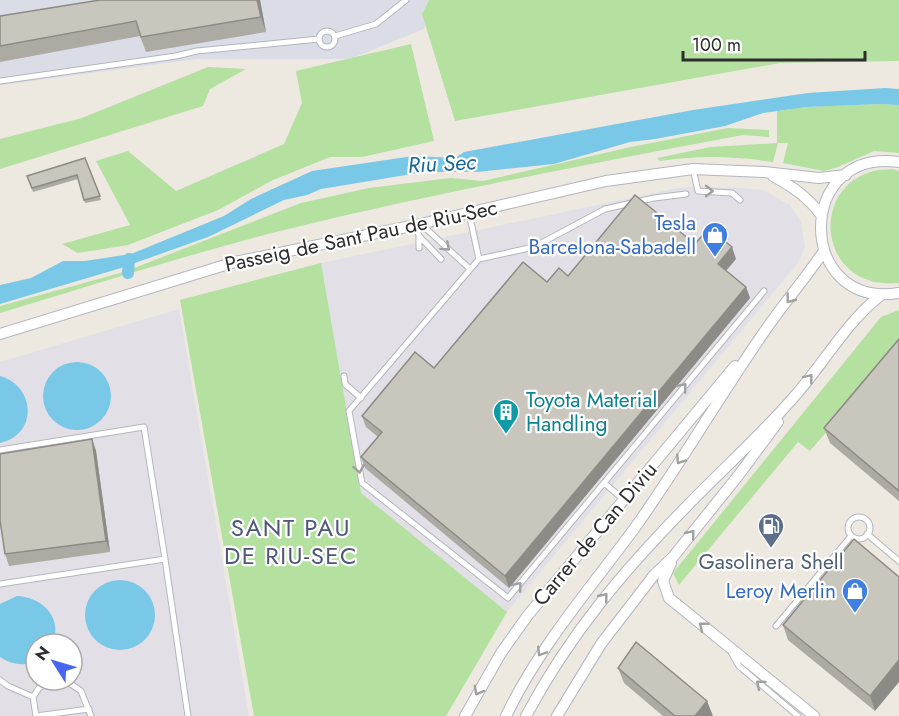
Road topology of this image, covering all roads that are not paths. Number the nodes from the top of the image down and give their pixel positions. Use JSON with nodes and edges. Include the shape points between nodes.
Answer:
{"nodes":[{"id":1,"x":406,"y":0,"type":"edge"},
{"id":2,"x":335,"y":36,"type":"junction"},
{"id":3,"x":319,"y":39,"type":"junction"},
{"id":4,"x":0,"y":81,"type":"edge"},
{"id":5,"x":899,"y":162,"type":"edge"},
{"id":6,"x":693,"y":170,"type":"junction"},
{"id":7,"x":764,"y":171,"type":"junction"},
{"id":8,"x":846,"y":175,"type":"junction"},
{"id":9,"x":686,"y":195,"type":"dead end"},
{"id":10,"x":740,"y":200,"type":"dead end"},
{"id":11,"x":469,"y":213,"type":"junction"},
{"id":12,"x":821,"y":215,"type":"junction"},
{"id":13,"x":419,"y":228,"type":"junction"},
{"id":14,"x":419,"y":248,"type":"dead end"},
{"id":15,"x":824,"y":251,"type":"junction"},
{"id":16,"x":441,"y":259,"type":"dead end"},
{"id":17,"x":479,"y":259,"type":"junction"},
{"id":18,"x":471,"y":269,"type":"junction"},
{"id":19,"x":764,"y":291,"type":"dead end"},
{"id":20,"x":899,"y":293,"type":"edge"},
{"id":21,"x":881,"y":295,"type":"junction"},
{"id":22,"x":0,"y":334,"type":"edge"},
{"id":23,"x":763,"y":334,"type":"junction"},
{"id":24,"x":344,"y":376,"type":"dead end"},
{"id":25,"x":794,"y":397,"type":"junction"},
{"id":26,"x":361,"y":398,"type":"junction"},
{"id":27,"x":0,"y":450,"type":"edge"},
{"id":28,"x":604,"y":483,"type":"junction"},
{"id":29,"x":624,"y":500,"type":"junction"},
{"id":30,"x":867,"y":534,"type":"junction"},
{"id":31,"x":851,"y":536,"type":"junction"},
{"id":32,"x":673,"y":557,"type":"junction"},
{"id":33,"x":165,"y":559,"type":"junction"},
{"id":34,"x":899,"y":561,"type":"edge"},
{"id":35,"x":0,"y":584,"type":"edge"},
{"id":36,"x":776,"y":626,"type":"dead end"},
{"id":37,"x":728,"y":646,"type":"junction"},
{"id":38,"x":0,"y":680,"type":"edge"},
{"id":39,"x":36,"y":692,"type":"edge"},
{"id":40,"x":81,"y":692,"type":"edge"},
{"id":41,"x":33,"y":697,"type":"junction"},
{"id":42,"x":89,"y":709,"type":"junction"},
{"id":43,"x":36,"y":716,"type":"edge"},
{"id":44,"x":91,"y":716,"type":"edge"},
{"id":45,"x":188,"y":716,"type":"edge"},
{"id":46,"x":465,"y":716,"type":"edge"},
{"id":47,"x":506,"y":716,"type":"edge"},
{"id":48,"x":526,"y":716,"type":"edge"},
{"id":49,"x":557,"y":716,"type":"edge"},
{"id":50,"x":798,"y":716,"type":"edge"},
{"id":51,"x":814,"y":716,"type":"edge"}],
"edges":[{"from":1,"to":2,"type":"lane","via":[[376,24]]},
{"from":2,"to":3,"type":"lane","via":[[325,31]]},
{"from":2,"to":3,"type":"lane","via":[[329,47]]},
{"from":3,"to":4,"type":"lane","via":[[197,51]]},
{"from":5,"to":8,"type":"street","via":[[872,163]]},
{"from":6,"to":7,"type":"street","name":"Passeig de Sant Pau de Riu-Sec"},
{"from":6,"to":10,"type":"lane","one_way":true,"via":[[698,192],[732,193]]},
{"from":6,"to":11,"type":"street","name":"Passeig de Sant Pau de Riu-Sec","via":[[606,181]]},
{"from":7,"to":8,"type":"street","name":"Passeig de Sant Pau de Riu-Sec","via":[[819,178]]},
{"from":7,"to":12,"type":"street","name":"Passeig de Sant Pau de Riu-Sec","via":[[792,186]]},
{"from":8,"to":12,"type":"street","via":[[830,193]]},
{"from":9,"to":17,"type":"lane","via":[[605,209],[534,247]]},
{"from":11,"to":13,"type":"street","name":"Passeig de Sant Pau de Riu-Sec"},
{"from":11,"to":17,"type":"lane"},
{"from":12,"to":15,"type":"street"},
{"from":13,"to":14,"type":"lane"},
{"from":13,"to":16,"type":"lane"},
{"from":13,"to":18,"type":"lane","one_way":true},
{"from":13,"to":22,"type":"street","name":"Passeig de Sant Pau de Riu-Sec","via":[[235,262]]},
{"from":15,"to":21,"type":"street","via":[[844,279],[861,290]]},
{"from":15,"to":23,"type":"street","name":"Carrer de Can Diviu","one_way":true},
{"from":17,"to":18,"type":"lane"},
{"from":18,"to":26,"type":"lane"},
{"from":28,"to":19,"type":"lane","one_way":true},
{"from":20,"to":21,"type":"street"},
{"from":25,"to":21,"type":"street","one_way":true,"via":[[861,313]]},
{"from":23,"to":29,"type":"street","name":"Carrer de Can Diviu"},
{"from":23,"to":47,"type":"street","name":"Carrer de Can Diviu","one_way":true,"via":[[634,528],[549,640]]},
{"from":24,"to":26,"type":"lane","via":[[345,384]]},
{"from":32,"to":25,"type":"street","one_way":true},
{"from":48,"to":25,"type":"street","one_way":true,"via":[[548,675],[605,595]]},
{"from":26,"to":28,"type":"lane","one_way":true,"via":[[349,411],[362,483],[508,598]]},
{"from":27,"to":33,"type":"lane","via":[[144,427]]},
{"from":28,"to":29,"type":"lane"},
{"from":29,"to":46,"type":"street","name":"Carrer de Can Diviu","one_way":true,"via":[[528,615]]},
{"from":30,"to":31,"type":"lane","via":[[861,538]]},
{"from":30,"to":31,"type":"lane","via":[[869,524],[858,516],[848,525]]},
{"from":30,"to":34,"type":"lane"},
{"from":31,"to":36,"type":"lane"},
{"from":37,"to":32,"type":"street","one_way":true,"via":[[669,598],[663,581]]},
{"from":32,"to":49,"type":"street","via":[[654,575],[601,644]]},
{"from":33,"to":35,"type":"lane"},
{"from":33,"to":45,"type":"lane"},
{"from":50,"to":37,"type":"lane","one_way":true,"via":[[739,666]]},
{"from":37,"to":51,"type":"street"},
{"from":38,"to":41,"type":"lane"},
{"from":39,"to":41,"type":"lane"},
{"from":40,"to":42,"type":"lane"},
{"from":41,"to":43,"type":"lane"},
{"from":42,"to":43,"type":"lane"},
{"from":42,"to":44,"type":"lane"}]}
